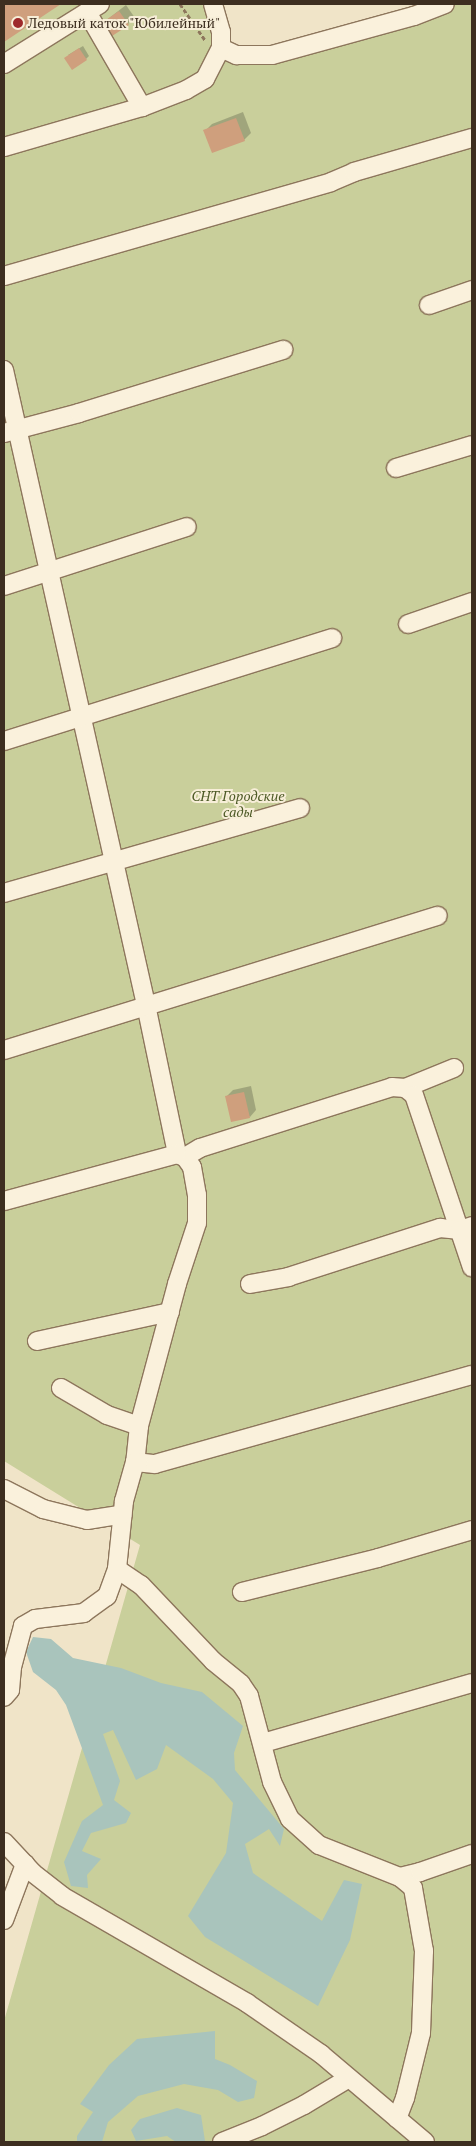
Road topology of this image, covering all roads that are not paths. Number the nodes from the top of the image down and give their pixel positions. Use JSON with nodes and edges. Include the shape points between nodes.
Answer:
{"nodes":[{"id":1,"x":202,"y":4,"type":"edge"},
{"id":2,"x":213,"y":4,"type":"edge"},
{"id":3,"x":445,"y":4,"type":"edge"},
{"id":4,"x":93,"y":8,"type":"edge"},
{"id":5,"x":219,"y":46,"type":"junction"},
{"id":6,"x":4,"y":64,"type":"edge"},
{"id":7,"x":142,"y":107,"type":"junction"},
{"id":8,"x":472,"y":138,"type":"edge"},
{"id":9,"x":4,"y":147,"type":"edge"},
{"id":10,"x":4,"y":276,"type":"edge"},
{"id":11,"x":472,"y":290,"type":"edge"},
{"id":12,"x":429,"y":305,"type":"dead end"},
{"id":13,"x":284,"y":350,"type":"dead end"},
{"id":14,"x":4,"y":370,"type":"edge"},
{"id":15,"x":11,"y":431,"type":"edge"},
{"id":16,"x":472,"y":445,"type":"edge"},
{"id":17,"x":396,"y":468,"type":"dead end"},
{"id":18,"x":187,"y":526,"type":"dead end"},
{"id":19,"x":50,"y":571,"type":"junction"},
{"id":20,"x":4,"y":586,"type":"edge"},
{"id":21,"x":472,"y":602,"type":"edge"},
{"id":22,"x":408,"y":624,"type":"dead end"},
{"id":23,"x":332,"y":638,"type":"dead end"},
{"id":24,"x":82,"y":718,"type":"junction"},
{"id":25,"x":4,"y":742,"type":"edge"},
{"id":26,"x":300,"y":808,"type":"dead end"},
{"id":27,"x":113,"y":861,"type":"junction"},
{"id":28,"x":4,"y":893,"type":"edge"},
{"id":29,"x":438,"y":916,"type":"dead end"},
{"id":30,"x":146,"y":1005,"type":"junction"},
{"id":31,"x":4,"y":1050,"type":"edge"},
{"id":32,"x":454,"y":1068,"type":"dead end"},
{"id":33,"x":405,"y":1088,"type":"junction"},
{"id":34,"x":181,"y":1156,"type":"junction"},
{"id":35,"x":4,"y":1201,"type":"edge"},
{"id":36,"x":466,"y":1228,"type":"edge"},
{"id":37,"x":472,"y":1267,"type":"edge"},
{"id":38,"x":250,"y":1284,"type":"dead end"},
{"id":39,"x":170,"y":1312,"type":"junction"},
{"id":40,"x":37,"y":1341,"type":"dead end"},
{"id":41,"x":472,"y":1375,"type":"edge"},
{"id":42,"x":61,"y":1388,"type":"dead end"},
{"id":43,"x":139,"y":1426,"type":"junction"},
{"id":44,"x":135,"y":1462,"type":"junction"},
{"id":45,"x":4,"y":1489,"type":"edge"},
{"id":46,"x":123,"y":1514,"type":"junction"},
{"id":47,"x":472,"y":1530,"type":"edge"},
{"id":48,"x":117,"y":1569,"type":"junction"},
{"id":49,"x":242,"y":1592,"type":"dead end"},
{"id":50,"x":472,"y":1683,"type":"edge"},
{"id":51,"x":4,"y":1697,"type":"edge"},
{"id":52,"x":263,"y":1743,"type":"junction"},
{"id":53,"x":4,"y":1842,"type":"edge"},
{"id":54,"x":472,"y":1854,"type":"edge"},
{"id":55,"x":25,"y":1864,"type":"junction"},
{"id":56,"x":400,"y":1877,"type":"junction"},
{"id":57,"x":4,"y":1920,"type":"edge"},
{"id":58,"x":349,"y":2078,"type":"junction"},
{"id":59,"x":397,"y":2120,"type":"junction"},
{"id":60,"x":222,"y":2142,"type":"edge"},
{"id":61,"x":425,"y":2142,"type":"edge"}],
"edges":[{"from":1,"to":5,"type":"street"},
{"from":2,"to":5,"type":"street"},
{"from":3,"to":5,"type":"street","via":[[414,16],[272,55],[236,54]]},
{"from":4,"to":6,"type":"street"},
{"from":4,"to":7,"type":"street"},
{"from":5,"to":7,"type":"street","via":[[205,79]]},
{"from":7,"to":9,"type":"street"},
{"from":8,"to":10,"type":"street"},
{"from":11,"to":12,"type":"street"},
{"from":13,"to":15,"type":"street"},
{"from":14,"to":15,"type":"street"},
{"from":15,"to":19,"type":"street"},
{"from":16,"to":17,"type":"street"},
{"from":18,"to":19,"type":"street"},
{"from":19,"to":20,"type":"street"},
{"from":19,"to":24,"type":"street"},
{"from":21,"to":22,"type":"street"},
{"from":23,"to":24,"type":"street"},
{"from":24,"to":25,"type":"street"},
{"from":24,"to":27,"type":"street"},
{"from":26,"to":27,"type":"street"},
{"from":27,"to":28,"type":"street"},
{"from":27,"to":30,"type":"street"},
{"from":29,"to":30,"type":"street"},
{"from":30,"to":31,"type":"street"},
{"from":30,"to":34,"type":"street"},
{"from":32,"to":33,"type":"street"},
{"from":33,"to":34,"type":"street","via":[[392,1087]]},
{"from":33,"to":36,"type":"street","via":[[414,1095]]},
{"from":34,"to":35,"type":"street"},
{"from":34,"to":39,"type":"street","via":[[192,1167],[197,1223]]},
{"from":36,"to":37,"type":"street"},
{"from":36,"to":38,"type":"street","via":[[440,1228],[288,1277]]},
{"from":39,"to":40,"type":"street"},
{"from":39,"to":43,"type":"street"},
{"from":41,"to":44,"type":"street","via":[[154,1464]]},
{"from":42,"to":43,"type":"street","via":[[107,1415]]},
{"from":43,"to":44,"type":"street"},
{"from":44,"to":46,"type":"street"},
{"from":45,"to":46,"type":"street","via":[[43,1508],[87,1520]]},
{"from":46,"to":48,"type":"street"},
{"from":47,"to":49,"type":"street","via":[[378,1558]]},
{"from":48,"to":51,"type":"street","via":[[107,1596],[84,1613],[34,1619],[23,1626],[12,1667],[10,1690]]},
{"from":48,"to":52,"type":"street","via":[[141,1585],[214,1661],[241,1684],[249,1696]]},
{"from":50,"to":52,"type":"street"},
{"from":52,"to":56,"type":"street","via":[[272,1782],[290,1819],[319,1845]]},
{"from":53,"to":55,"type":"street"},
{"from":54,"to":56,"type":"street"},
{"from":55,"to":57,"type":"street"},
{"from":55,"to":58,"type":"street","via":[[62,1896],[247,2003],[321,2054]]},
{"from":56,"to":59,"type":"street","via":[[414,1888],[424,1951],[421,2033]]},
{"from":58,"to":59,"type":"street"},
{"from":58,"to":60,"type":"street","via":[[296,2110]]},
{"from":59,"to":61,"type":"street"}]}
